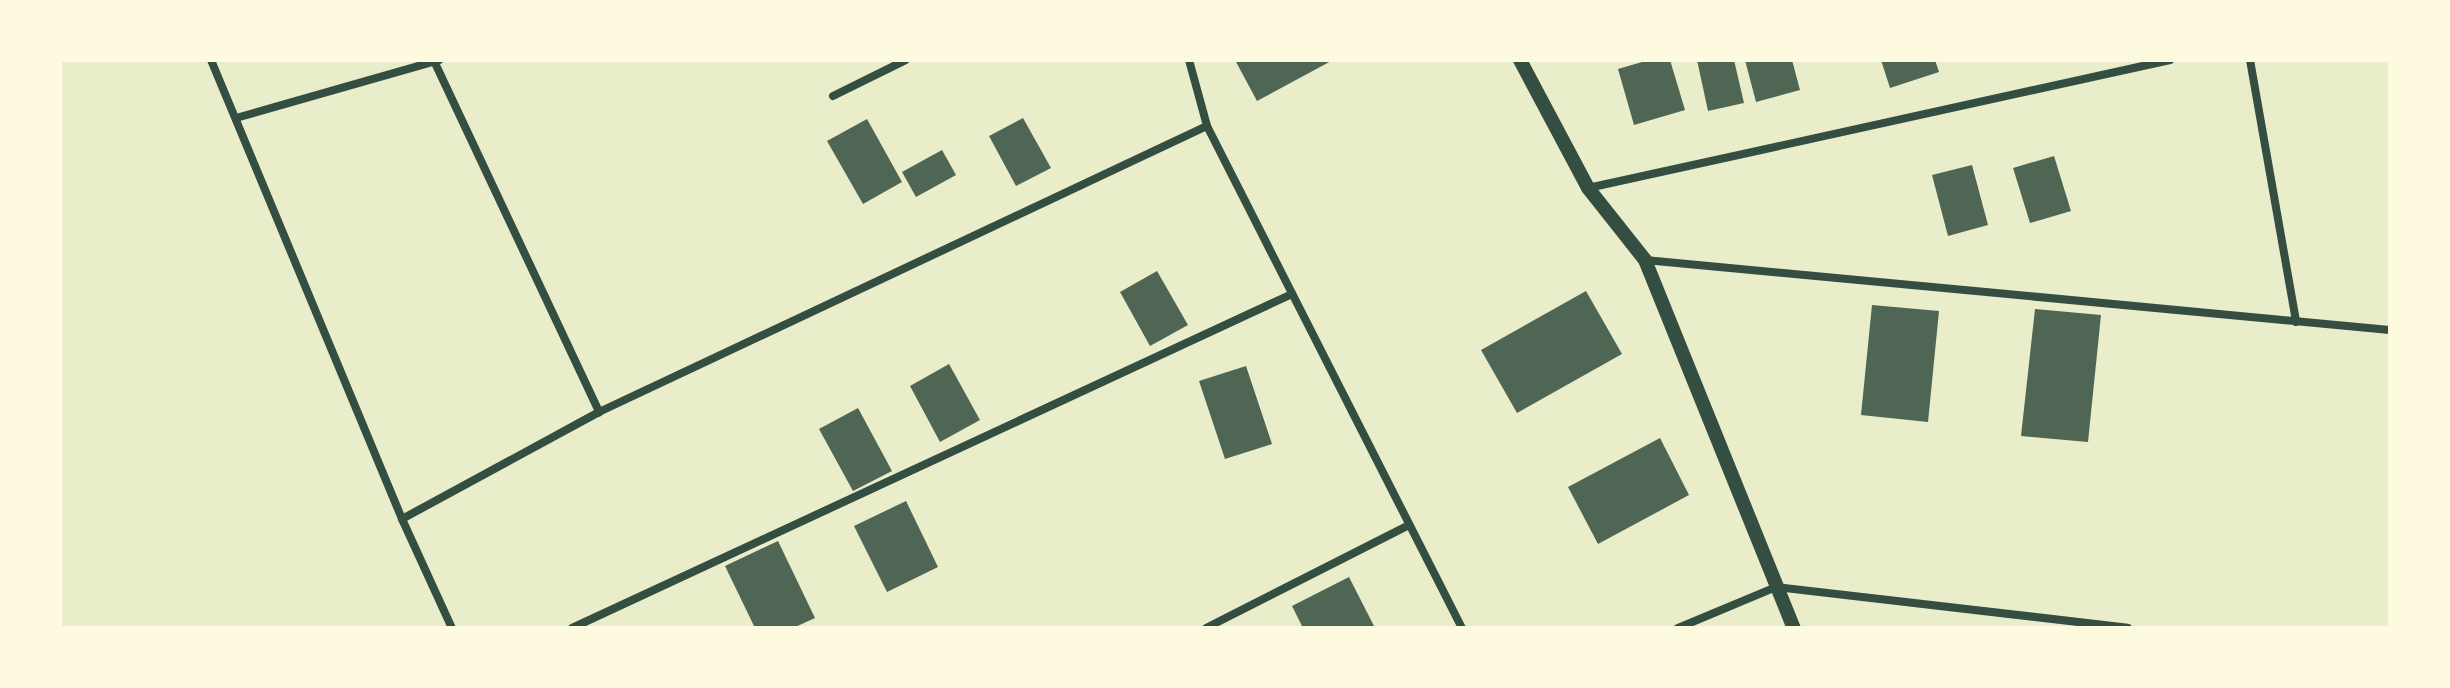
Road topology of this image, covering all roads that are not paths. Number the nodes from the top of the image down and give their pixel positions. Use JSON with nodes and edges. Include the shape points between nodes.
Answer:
{"nodes":[{"id":1,"x":211,"y":60,"type":"edge"},
{"id":2,"x":906,"y":60,"type":"edge"},
{"id":3,"x":1189,"y":60,"type":"edge"},
{"id":4,"x":1520,"y":60,"type":"edge"},
{"id":5,"x":2170,"y":60,"type":"edge"},
{"id":6,"x":2250,"y":60,"type":"edge"},
{"id":7,"x":437,"y":62,"type":"edge"},
{"id":8,"x":833,"y":96,"type":"dead end"},
{"id":9,"x":236,"y":118,"type":"junction"},
{"id":10,"x":1207,"y":126,"type":"junction"},
{"id":11,"x":1588,"y":188,"type":"junction"},
{"id":12,"x":1645,"y":260,"type":"junction"},
{"id":13,"x":1292,"y":294,"type":"junction"},
{"id":14,"x":2296,"y":322,"type":"junction"},
{"id":15,"x":2390,"y":330,"type":"edge"},
{"id":16,"x":599,"y":412,"type":"junction"},
{"id":17,"x":402,"y":519,"type":"junction"},
{"id":18,"x":1409,"y":525,"type":"junction"},
{"id":19,"x":1776,"y":587,"type":"junction"},
{"id":20,"x":452,"y":628,"type":"edge"},
{"id":21,"x":572,"y":628,"type":"edge"},
{"id":22,"x":1206,"y":628,"type":"edge"},
{"id":23,"x":1462,"y":628,"type":"edge"},
{"id":24,"x":1678,"y":628,"type":"edge"},
{"id":25,"x":1794,"y":628,"type":"edge"},
{"id":26,"x":2128,"y":628,"type":"edge"}],
"edges":[{"from":1,"to":9,"type":"street"},
{"from":2,"to":8,"type":"street"},
{"from":3,"to":10,"type":"street"},
{"from":4,"to":11,"type":"street"},
{"from":5,"to":11,"type":"street"},
{"from":6,"to":14,"type":"street"},
{"from":7,"to":9,"type":"street"},
{"from":7,"to":16,"type":"street"},
{"from":9,"to":17,"type":"street"},
{"from":10,"to":13,"type":"street"},
{"from":10,"to":16,"type":"street"},
{"from":11,"to":12,"type":"street"},
{"from":12,"to":14,"type":"street"},
{"from":12,"to":19,"type":"street"},
{"from":13,"to":18,"type":"street"},
{"from":13,"to":21,"type":"street"},
{"from":14,"to":15,"type":"street"},
{"from":16,"to":17,"type":"street"},
{"from":17,"to":20,"type":"street"},
{"from":18,"to":22,"type":"street"},
{"from":18,"to":23,"type":"street"},
{"from":19,"to":24,"type":"street"},
{"from":19,"to":25,"type":"street"},
{"from":19,"to":26,"type":"street"}]}
